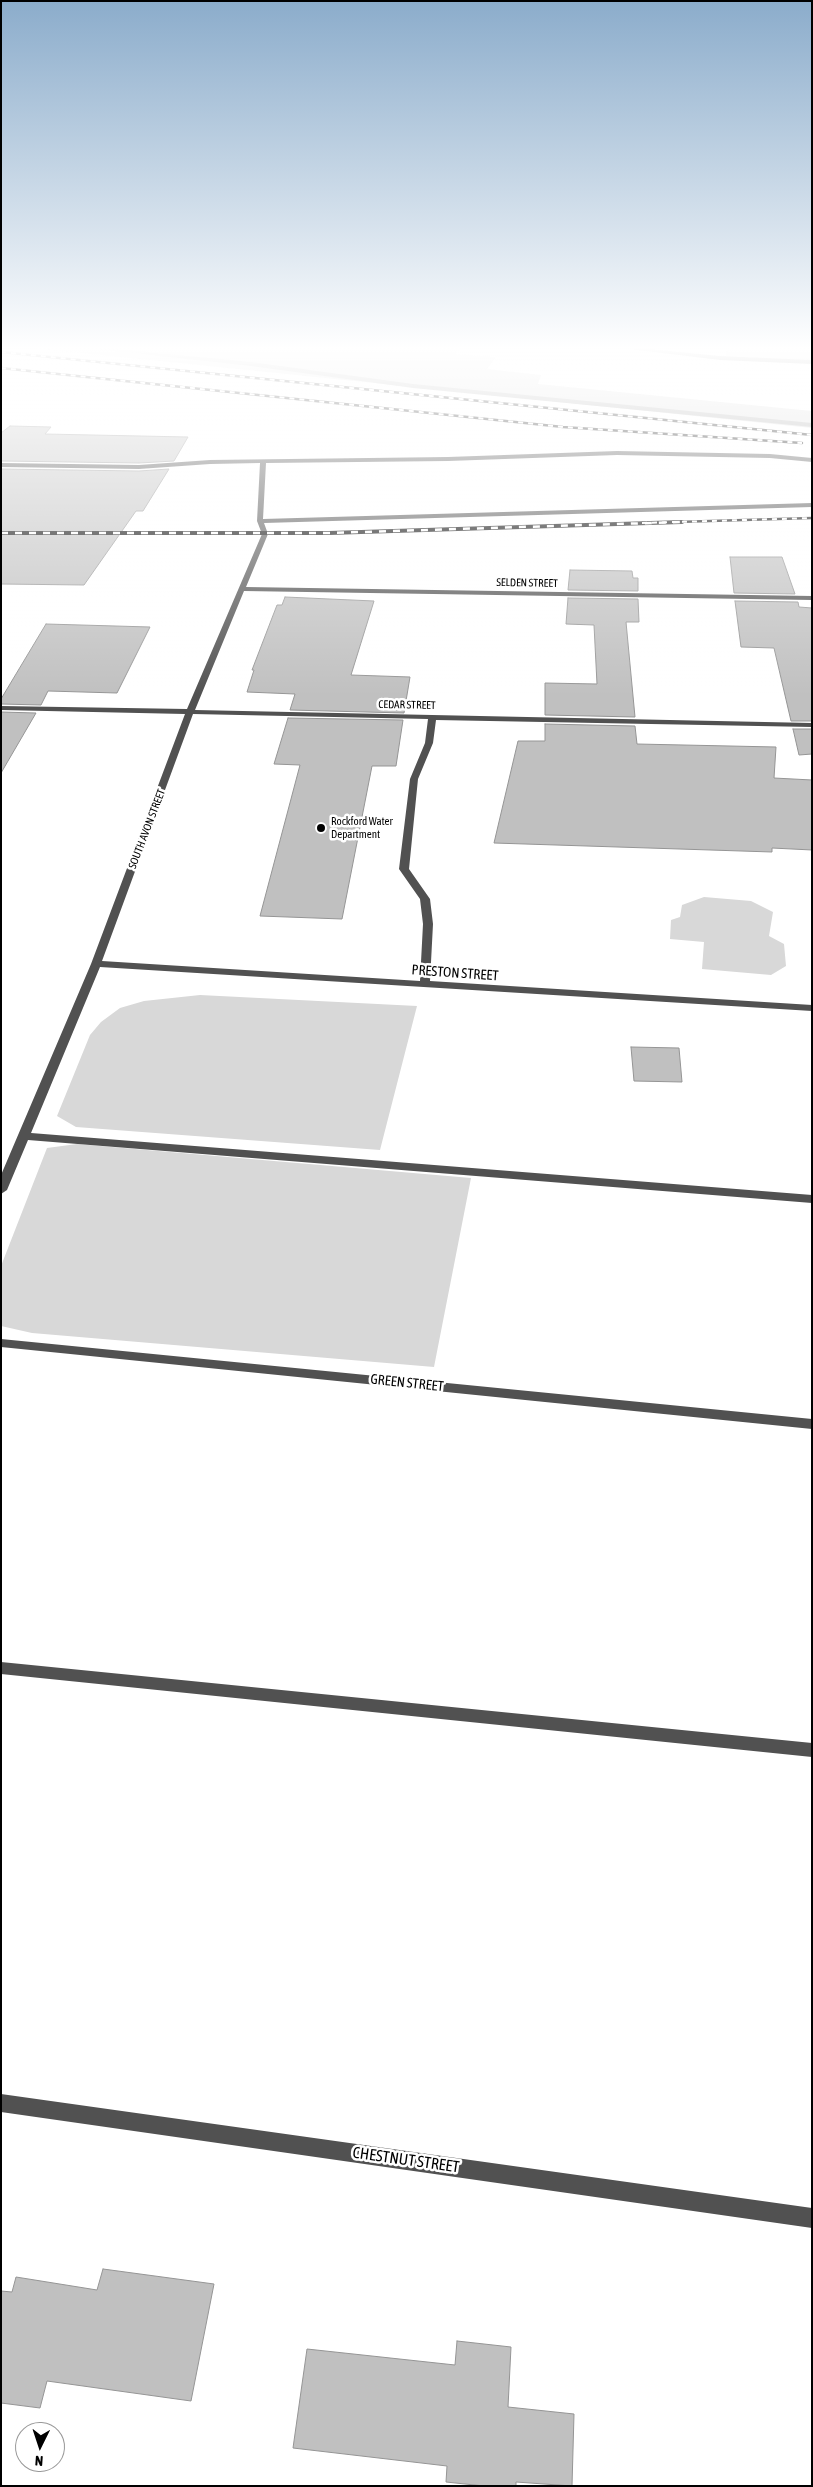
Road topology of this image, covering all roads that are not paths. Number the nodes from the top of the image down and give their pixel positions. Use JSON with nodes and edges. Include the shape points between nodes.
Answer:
{"nodes":[{"id":1,"x":171,"y":464,"type":"edge"},
{"id":2,"x":263,"y":464,"type":"edge"},
{"id":3,"x":1,"y":465,"type":"edge"},
{"id":4,"x":812,"y":505,"type":"edge"},
{"id":5,"x":260,"y":521,"type":"junction"},
{"id":6,"x":243,"y":589,"type":"junction"},
{"id":7,"x":812,"y":598,"type":"edge"},
{"id":8,"x":1,"y":708,"type":"edge"},
{"id":9,"x":190,"y":712,"type":"junction"},
{"id":10,"x":432,"y":717,"type":"junction"},
{"id":11,"x":812,"y":725,"type":"edge"},
{"id":12,"x":96,"y":964,"type":"junction"},
{"id":13,"x":425,"y":985,"type":"junction"},
{"id":14,"x":812,"y":1008,"type":"edge"},
{"id":15,"x":24,"y":1136,"type":"junction"},
{"id":16,"x":1,"y":1190,"type":"edge"},
{"id":17,"x":812,"y":1199,"type":"edge"},
{"id":18,"x":1,"y":1343,"type":"edge"},
{"id":19,"x":812,"y":1424,"type":"edge"},
{"id":20,"x":1,"y":1668,"type":"edge"},
{"id":21,"x":812,"y":1750,"type":"edge"},
{"id":22,"x":1,"y":2103,"type":"edge"},
{"id":23,"x":812,"y":2218,"type":"edge"}],
"edges":[{"from":1,"to":3,"type":"street","via":[[115,467]]},
{"from":2,"to":5,"type":"street","name":"SOUTH AVON STREET"},
{"from":4,"to":5,"type":"street"},
{"from":5,"to":6,"type":"street","name":"SOUTH AVON STREET","via":[[265,534]]},
{"from":6,"to":7,"type":"street","name":"SELDEN STREET"},
{"from":6,"to":9,"type":"street","name":"SOUTH AVON STREET"},
{"from":8,"to":9,"type":"street","name":"CEDAR STREET"},
{"from":9,"to":10,"type":"street","name":"CEDAR STREET"},
{"from":9,"to":12,"type":"street","name":"SOUTH AVON STREET"},
{"from":10,"to":11,"type":"street","name":"CEDAR STREET"},
{"from":10,"to":13,"type":"street","via":[[429,744],[414,779],[404,869],[425,899],[428,924]]},
{"from":12,"to":13,"type":"street","name":"PRESTON STREET"},
{"from":12,"to":15,"type":"street","name":"SOUTH AVON STREET"},
{"from":13,"to":14,"type":"street","name":"PRESTON STREET"},
{"from":15,"to":16,"type":"street","name":"SOUTH AVON STREET"},
{"from":15,"to":17,"type":"street"},
{"from":18,"to":19,"type":"street","name":"GREEN STREET"},
{"from":20,"to":21,"type":"street"},
{"from":22,"to":23,"type":"street","name":"CHESTNUT STREET"}]}
